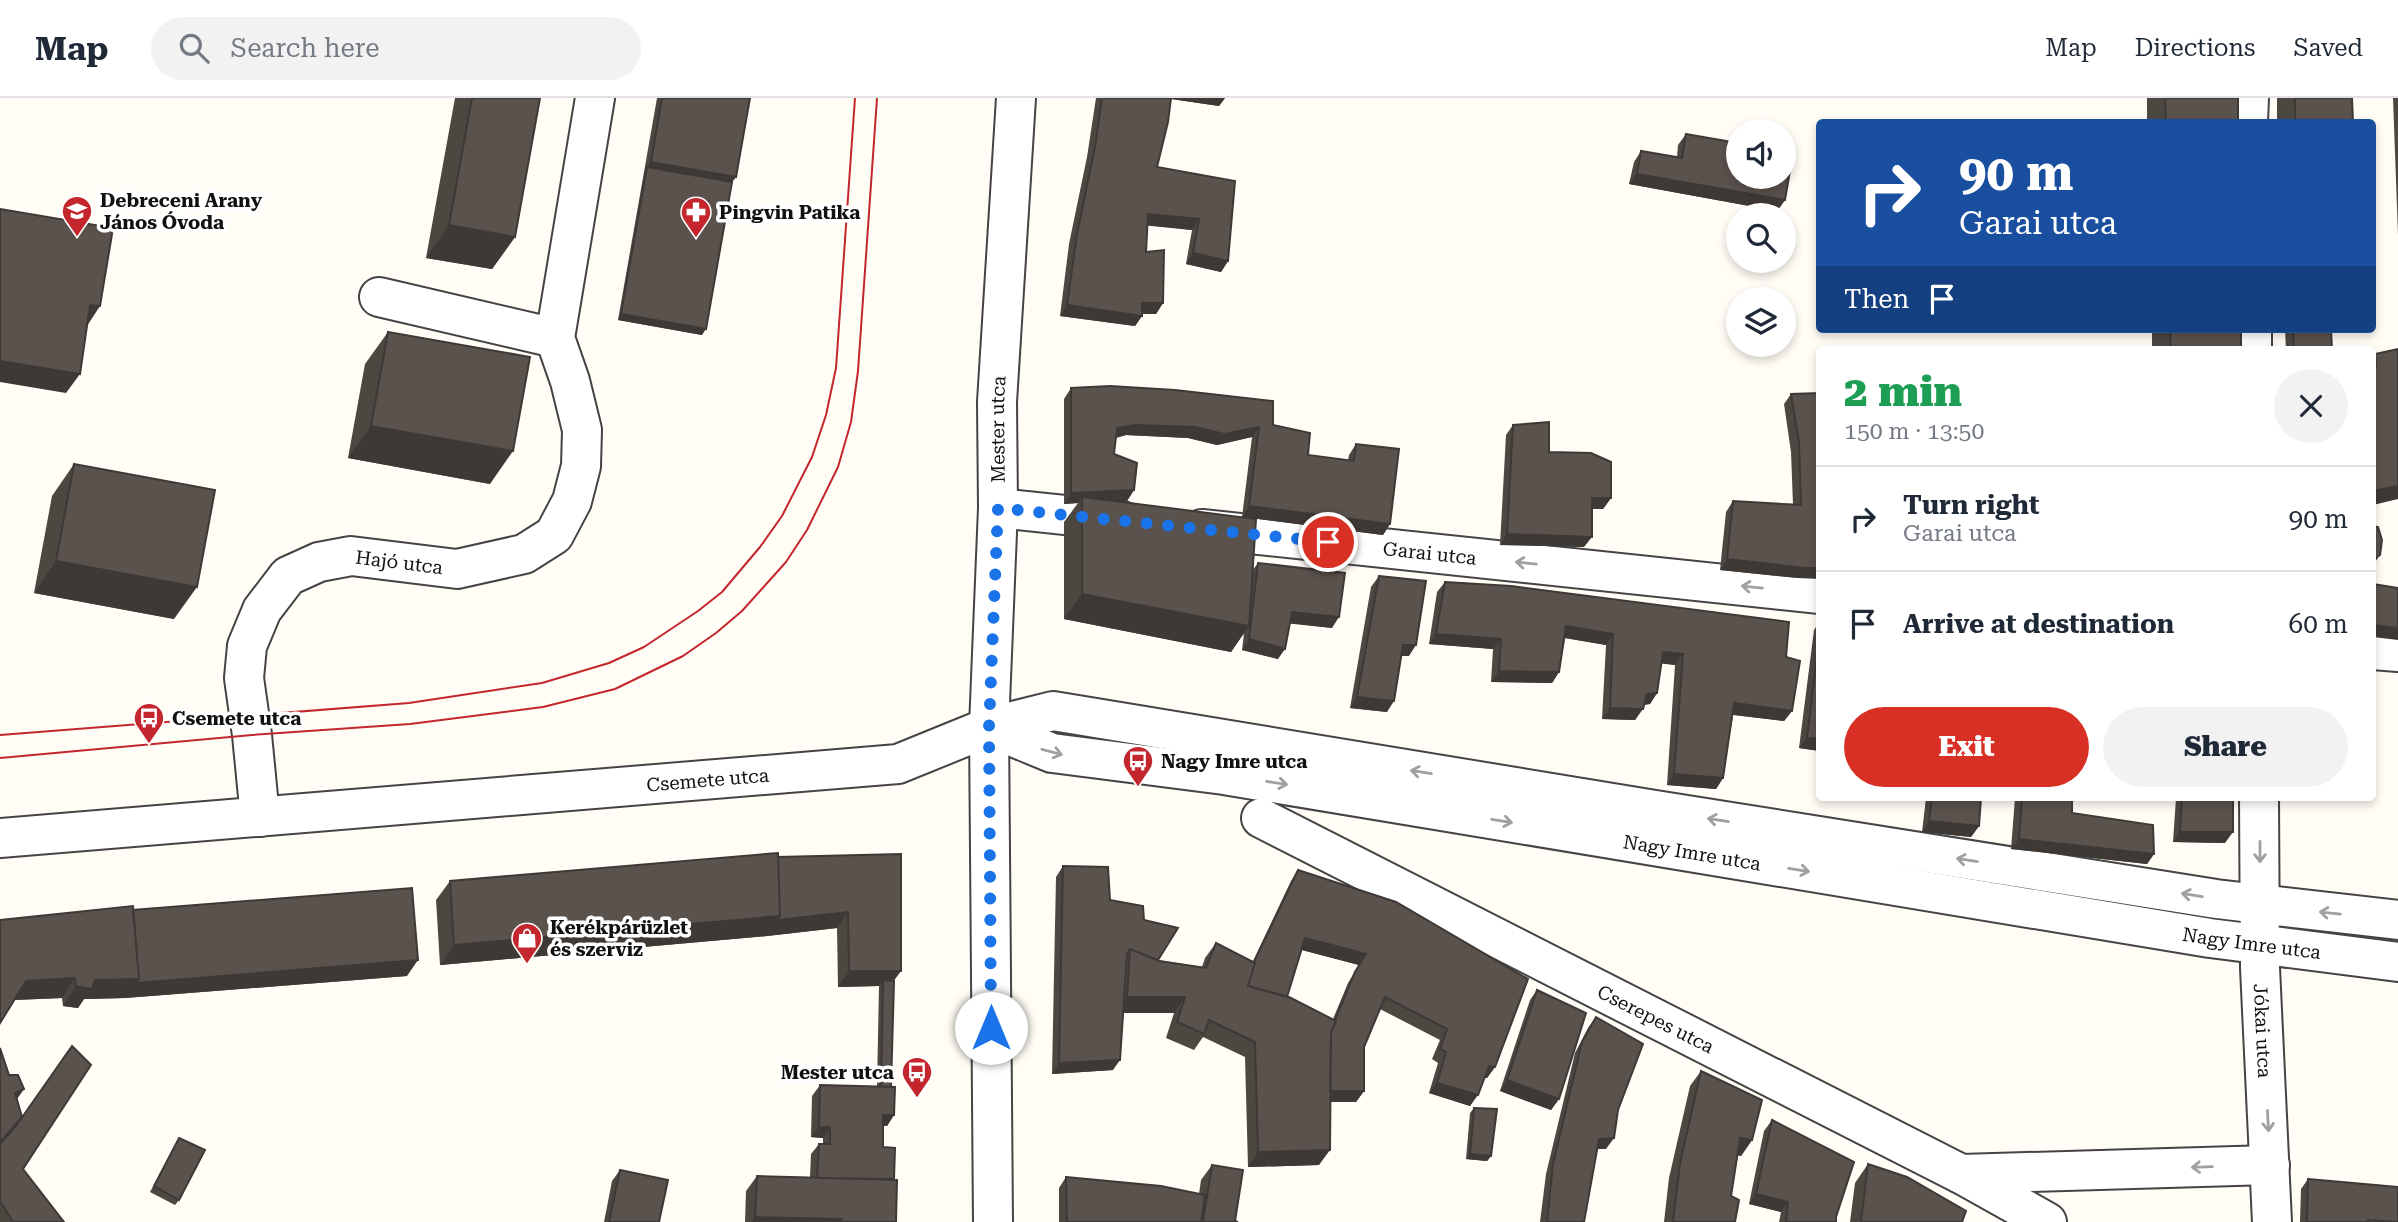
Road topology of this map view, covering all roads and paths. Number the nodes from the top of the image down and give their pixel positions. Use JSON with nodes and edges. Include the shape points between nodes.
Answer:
{"nodes":[{"id":1,"x":594,"y":98,"type":"edge"},
{"id":2,"x":1016,"y":98,"type":"edge"},
{"id":3,"x":2249,"y":98,"type":"edge"},
{"id":4,"x":2248,"y":119,"type":"edge"},
{"id":5,"x":379,"y":297,"type":"dead end"},
{"id":6,"x":555,"y":338,"type":"junction"},
{"id":7,"x":998,"y":508,"type":"junction"},
{"id":8,"x":1816,"y":594,"type":"edge"},
{"id":9,"x":2376,"y":650,"type":"edge"},
{"id":10,"x":2398,"y":652,"type":"edge"},
{"id":11,"x":989,"y":727,"type":"junction"},
{"id":12,"x":2259,"y":801,"type":"edge"},
{"id":13,"x":260,"y":817,"type":"junction"},
{"id":14,"x":1261,"y":818,"type":"dead end"},
{"id":15,"x":0,"y":838,"type":"edge"},
{"id":16,"x":2259,"y":906,"type":"junction"},
{"id":17,"x":2398,"y":920,"type":"edge"},
{"id":18,"x":2260,"y":946,"type":"junction"},
{"id":19,"x":2398,"y":962,"type":"edge"},
{"id":20,"x":2270,"y":1165,"type":"junction"},
{"id":21,"x":1961,"y":1174,"type":"junction"},
{"id":22,"x":993,"y":1222,"type":"edge"},
{"id":23,"x":2047,"y":1222,"type":"edge"},
{"id":24,"x":2272,"y":1222,"type":"edge"}],
"edges":[{"from":1,"to":6,"type":"street","name":"Hajó utca"},
{"from":2,"to":7,"type":"street","name":"Mester utca","via":[[998,402]]},
{"from":3,"to":4,"type":"street"},
{"from":5,"to":6,"type":"street"},
{"from":6,"to":13,"type":"street","name":"Hajó utca","via":[[582,430],[581,467],[572,501],[554,535],[524,554],[457,569],[351,556],[319,562],[288,576],[262,610],[247,646],[244,678]]},
{"from":8,"to":7,"type":"street","name":"Garai utca","one_way":true},
{"from":7,"to":11,"type":"street","name":"Mester utca"},
{"from":9,"to":10,"type":"street"},
{"from":11,"to":13,"type":"street","name":"Csemete utca","via":[[898,764]]},
{"from":16,"to":11,"type":"street","name":"Nagy Imre utca","one_way":true,"via":[[1053,711]]},
{"from":11,"to":18,"type":"street","name":"Nagy Imre utca","one_way":true,"via":[[1052,753],[1224,775]]},
{"from":11,"to":22,"type":"street","name":"Mester utca"},
{"from":12,"to":16,"type":"street","name":"Jókai utca","one_way":true},
{"from":13,"to":15,"type":"street","name":"Csemete utca"},
{"from":14,"to":21,"type":"street","name":"Cserepes utca"},
{"from":17,"to":16,"type":"street","name":"Nagy Imre utca","one_way":true},
{"from":16,"to":18,"type":"street","name":"Jókai utca"},
{"from":18,"to":19,"type":"street","name":"Nagy Imre utca"},
{"from":18,"to":20,"type":"street","name":"Jókai utca","one_way":true},
{"from":20,"to":21,"type":"street","one_way":true},
{"from":20,"to":24,"type":"street","name":"Jókai utca"},
{"from":21,"to":23,"type":"street","name":"Cserepes utca"}]}
